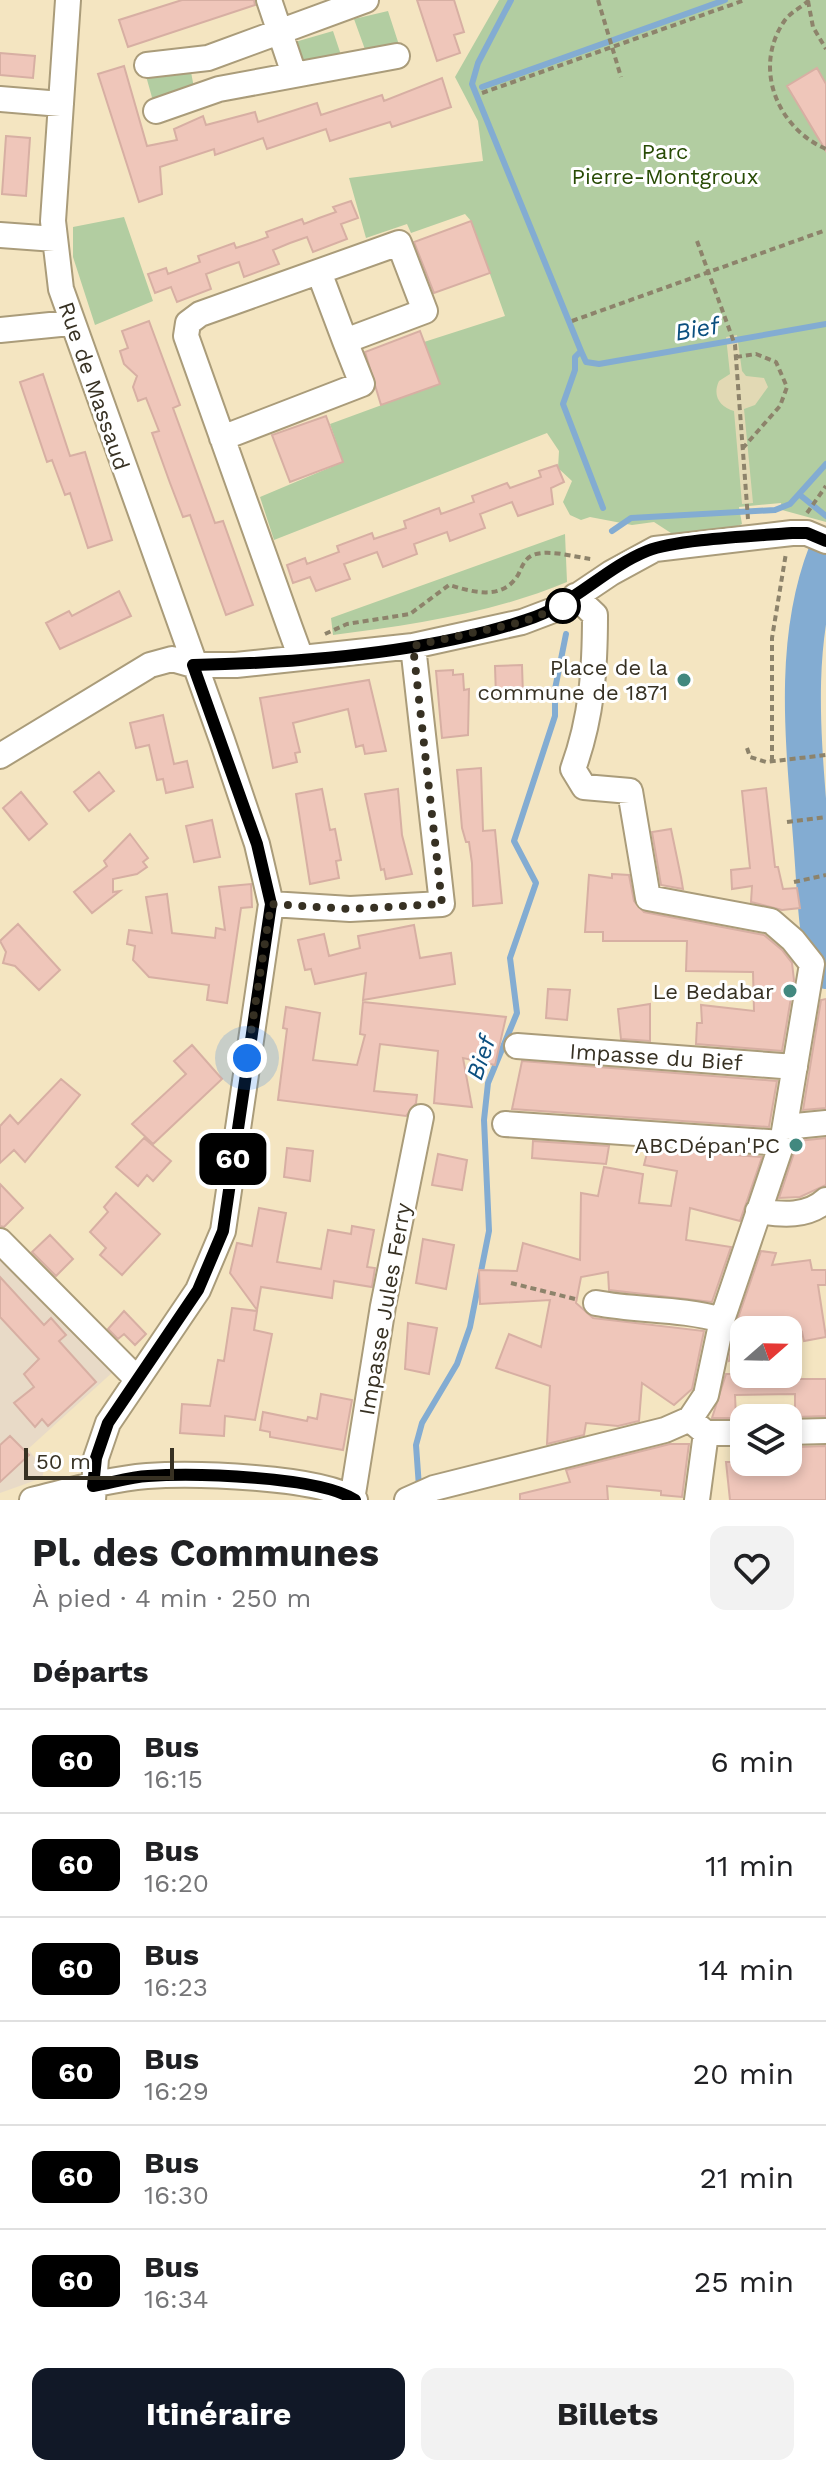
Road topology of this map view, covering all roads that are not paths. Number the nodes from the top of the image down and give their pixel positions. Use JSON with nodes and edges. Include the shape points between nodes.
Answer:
{"nodes":[{"id":1,"x":68,"y":0,"type":"edge"},
{"id":2,"x":269,"y":0,"type":"edge"},
{"id":3,"x":366,"y":0,"type":"edge"},
{"id":4,"x":279,"y":30,"type":"junction"},
{"id":5,"x":397,"y":56,"type":"dead end"},
{"id":6,"x":147,"y":65,"type":"dead end"},
{"id":7,"x":294,"y":74,"type":"junction"},
{"id":8,"x":0,"y":99,"type":"edge"},
{"id":9,"x":61,"y":104,"type":"junction"},
{"id":10,"x":156,"y":111,"type":"dead end"},
{"id":11,"x":0,"y":235,"type":"edge"},
{"id":12,"x":55,"y":239,"type":"junction"},
{"id":13,"x":319,"y":272,"type":"junction"},
{"id":14,"x":70,"y":323,"type":"junction"},
{"id":15,"x":0,"y":330,"type":"edge"},
{"id":16,"x":345,"y":341,"type":"junction"},
{"id":17,"x":222,"y":438,"type":"junction"},
{"id":18,"x":808,"y":530,"type":"edge"},
{"id":19,"x":575,"y":596,"type":"junction"},
{"id":20,"x":413,"y":646,"type":"junction"},
{"id":21,"x":301,"y":658,"type":"junction"},
{"id":22,"x":193,"y":665,"type":"junction"},
{"id":23,"x":0,"y":756,"type":"edge"},
{"id":24,"x":271,"y":904,"type":"junction"},
{"id":25,"x":819,"y":962,"type":"edge"},
{"id":26,"x":517,"y":1046,"type":"dead end"},
{"id":27,"x":795,"y":1067,"type":"junction"},
{"id":28,"x":421,"y":1117,"type":"dead end"},
{"id":29,"x":826,"y":1123,"type":"edge"},
{"id":30,"x":505,"y":1124,"type":"dead end"},
{"id":31,"x":784,"y":1135,"type":"junction"},
{"id":32,"x":822,"y":1206,"type":"edge"},
{"id":33,"x":758,"y":1211,"type":"junction"},
{"id":34,"x":0,"y":1241,"type":"edge"},
{"id":35,"x":596,"y":1303,"type":"road end"},
{"id":36,"x":722,"y":1320,"type":"junction"},
{"id":37,"x":136,"y":1378,"type":"junction"},
{"id":38,"x":698,"y":1426,"type":"junction"},
{"id":39,"x":730,"y":1431,"type":"edge"},
{"id":40,"x":826,"y":1431,"type":"edge"},
{"id":41,"x":802,"y":1432,"type":"edge"},
{"id":42,"x":93,"y":1493,"type":"edge"},
{"id":43,"x":353,"y":1499,"type":"edge"},
{"id":44,"x":32,"y":1500,"type":"edge"},
{"id":45,"x":407,"y":1500,"type":"edge"},
{"id":46,"x":697,"y":1500,"type":"edge"}],
"edges":[{"from":1,"to":9,"type":"street","name":"Rue de Massaud"},
{"from":2,"to":4,"type":"street"},
{"from":3,"to":4,"type":"street"},
{"from":4,"to":6,"type":"street","via":[[208,58]]},
{"from":4,"to":7,"type":"street"},
{"from":5,"to":7,"type":"street"},
{"from":7,"to":10,"type":"street","via":[[219,89]]},
{"from":8,"to":9,"type":"street"},
{"from":9,"to":12,"type":"street","name":"Rue de Massaud"},
{"from":11,"to":12,"type":"street"},
{"from":12,"to":14,"type":"street","name":"Rue de Massaud"},
{"from":13,"to":16,"type":"street"},
{"from":13,"to":16,"type":"street","via":[[399,243],[425,311]]},
{"from":13,"to":17,"type":"street","via":[[200,314],[188,323],[186,336]]},
{"from":14,"to":15,"type":"street"},
{"from":14,"to":22,"type":"street","name":"Rue de Massaud"},
{"from":16,"to":17,"type":"street","via":[[362,384]]},
{"from":17,"to":21,"type":"street"},
{"from":18,"to":19,"type":"street","via":[[655,549]]},
{"from":19,"to":20,"type":"street","via":[[522,622]]},
{"from":19,"to":25,"type":"street","via":[[595,615],[594,690],[573,769],[584,787],[630,791],[648,898],[771,921]]},
{"from":20,"to":21,"type":"street"},
{"from":20,"to":24,"type":"street","via":[[442,904],[350,909]]},
{"from":21,"to":22,"type":"street"},
{"from":22,"to":23,"type":"street","via":[[172,659],[150,665]]},
{"from":22,"to":24,"type":"street","name":"Rue de Massaud","via":[[257,844]]},
{"from":24,"to":37,"type":"street","via":[[223,1231],[198,1290]]},
{"from":25,"to":27,"type":"street"},
{"from":26,"to":27,"type":"street","name":"Impasse du Bief"},
{"from":27,"to":31,"type":"street"},
{"from":28,"to":43,"type":"street","name":"Impasse Jules Ferry","via":[[383,1306]]},
{"from":29,"to":31,"type":"street"},
{"from":30,"to":31,"type":"street"},
{"from":31,"to":33,"type":"street"},
{"from":32,"to":33,"type":"street","via":[[782,1215]]},
{"from":33,"to":36,"type":"street"},
{"from":34,"to":37,"type":"street"},
{"from":35,"to":36,"type":"street","via":[[636,1311],[688,1310]]},
{"from":36,"to":38,"type":"street"},
{"from":37,"to":42,"type":"street","via":[[108,1423],[96,1458]]},
{"from":38,"to":39,"type":"street"},
{"from":38,"to":45,"type":"street","via":[[434,1488]]},
{"from":38,"to":46,"type":"street"},
{"from":40,"to":41,"type":"street"},
{"from":42,"to":43,"type":"street","via":[[147,1476],[253,1478],[336,1489]]},
{"from":42,"to":44,"type":"street"}]}
